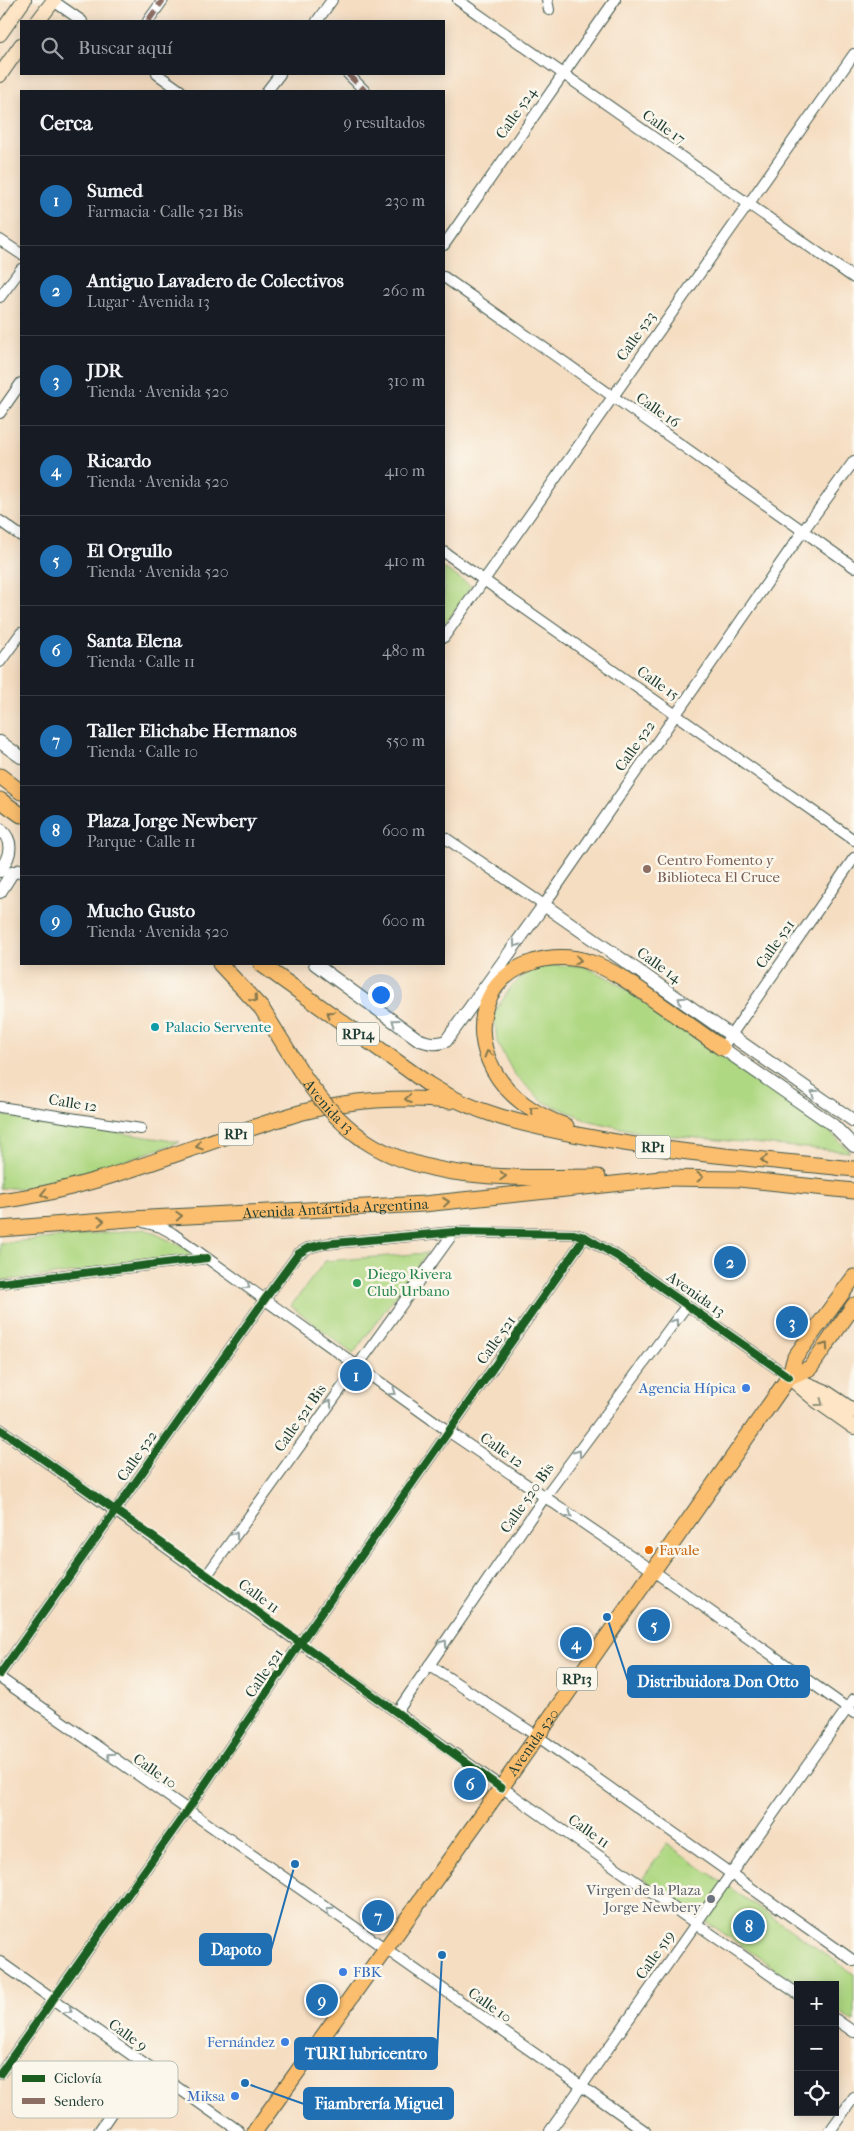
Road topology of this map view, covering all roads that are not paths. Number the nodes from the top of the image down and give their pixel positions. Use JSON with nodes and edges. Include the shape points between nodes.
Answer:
{"nodes":[{"id":1,"x":24,"y":0,"type":"edge"},
{"id":2,"x":53,"y":0,"type":"edge"},
{"id":3,"x":163,"y":0,"type":"edge"},
{"id":4,"x":332,"y":0,"type":"edge"},
{"id":5,"x":458,"y":0,"type":"edge"},
{"id":6,"x":615,"y":0,"type":"edge"},
{"id":7,"x":39,"y":20,"type":"edge"},
{"id":8,"x":81,"y":20,"type":"edge"},
{"id":9,"x":149,"y":20,"type":"edge"},
{"id":10,"x":318,"y":20,"type":"edge"},
{"id":11,"x":0,"y":34,"type":"edge"},
{"id":12,"x":20,"y":46,"type":"edge"},
{"id":13,"x":854,"y":54,"type":"edge"},
{"id":14,"x":564,"y":74,"type":"junction"},
{"id":15,"x":0,"y":75,"type":"edge"},
{"id":16,"x":157,"y":75,"type":"edge"},
{"id":17,"x":279,"y":75,"type":"edge"},
{"id":18,"x":349,"y":75,"type":"edge"},
{"id":19,"x":180,"y":90,"type":"edge"},
{"id":20,"x":268,"y":90,"type":"edge"},
{"id":21,"x":364,"y":90,"type":"edge"},
{"id":22,"x":748,"y":205,"type":"junction"},
{"id":23,"x":0,"y":240,"type":"edge"},
{"id":24,"x":445,"y":244,"type":"edge"},
{"id":25,"x":20,"y":253,"type":"edge"},
{"id":26,"x":20,"y":270,"type":"edge"},
{"id":27,"x":445,"y":278,"type":"edge"},
{"id":28,"x":854,"y":278,"type":"edge"},
{"id":29,"x":0,"y":296,"type":"edge"},
{"id":30,"x":20,"y":384,"type":"edge"},
{"id":31,"x":612,"y":396,"type":"junction"},
{"id":32,"x":0,"y":413,"type":"edge"},
{"id":33,"x":854,"y":461,"type":"edge"},
{"id":34,"x":0,"y":521,"type":"edge"},
{"id":35,"x":803,"y":531,"type":"junction"},
{"id":36,"x":20,"y":535,"type":"edge"},
{"id":37,"x":445,"y":553,"type":"edge"},
{"id":38,"x":854,"y":568,"type":"edge"},
{"id":39,"x":484,"y":580,"type":"junction"},
{"id":40,"x":20,"y":634,"type":"edge"},
{"id":41,"x":445,"y":636,"type":"edge"},
{"id":42,"x":0,"y":662,"type":"edge"},
{"id":43,"x":676,"y":715,"type":"junction"},
{"id":44,"x":0,"y":742,"type":"edge"},
{"id":45,"x":20,"y":756,"type":"edge"},
{"id":46,"x":0,"y":776,"type":"edge"},
{"id":47,"x":20,"y":791,"type":"edge"},
{"id":48,"x":0,"y":800,"type":"edge"},
{"id":49,"x":20,"y":814,"type":"edge"},
{"id":50,"x":0,"y":829,"type":"edge"},
{"id":51,"x":445,"y":838,"type":"edge"},
{"id":52,"x":854,"y":840,"type":"edge"},
{"id":53,"x":854,"y":858,"type":"edge"},
{"id":54,"x":20,"y":870,"type":"edge"},
{"id":55,"x":0,"y":871,"type":"edge"},
{"id":56,"x":0,"y":892,"type":"edge"},
{"id":57,"x":544,"y":905,"type":"junction"},
{"id":58,"x":221,"y":965,"type":"edge"},
{"id":59,"x":262,"y":965,"type":"edge"},
{"id":60,"x":316,"y":965,"type":"edge"},
{"id":61,"x":731,"y":1034,"type":"junction"},
{"id":62,"x":722,"y":1048,"type":"junction"},
{"id":63,"x":456,"y":1102,"type":"junction"},
{"id":64,"x":0,"y":1107,"type":"edge"},
{"id":65,"x":854,"y":1121,"type":"edge"},
{"id":66,"x":141,"y":1129,"type":"dead end"},
{"id":67,"x":587,"y":1137,"type":"junction"},
{"id":68,"x":854,"y":1146,"type":"edge"},
{"id":69,"x":854,"y":1169,"type":"edge"},
{"id":70,"x":670,"y":1178,"type":"junction"},
{"id":71,"x":854,"y":1191,"type":"edge"},
{"id":72,"x":0,"y":1200,"type":"edge"},
{"id":73,"x":130,"y":1218,"type":"junction"},
{"id":74,"x":0,"y":1229,"type":"edge"},
{"id":75,"x":454,"y":1232,"type":"junction"},
{"id":76,"x":585,"y":1238,"type":"junction"},
{"id":77,"x":298,"y":1254,"type":"joint"},
{"id":78,"x":207,"y":1258,"type":"junction"},
{"id":79,"x":854,"y":1268,"type":"edge"},
{"id":80,"x":854,"y":1277,"type":"edge"},
{"id":81,"x":0,"y":1283,"type":"edge"},
{"id":82,"x":842,"y":1293,"type":"junction"},
{"id":83,"x":265,"y":1298,"type":"junction"},
{"id":84,"x":687,"y":1305,"type":"junction"},
{"id":85,"x":854,"y":1305,"type":"edge"},
{"id":86,"x":356,"y":1366,"type":"junction"},
{"id":87,"x":789,"y":1377,"type":"junction"},
{"id":88,"x":854,"y":1411,"type":"edge"},
{"id":89,"x":854,"y":1427,"type":"edge"},
{"id":90,"x":0,"y":1429,"type":"edge"},
{"id":91,"x":448,"y":1431,"type":"junction"},
{"id":92,"x":544,"y":1498,"type":"junction"},
{"id":93,"x":115,"y":1511,"type":"junction"},
{"id":94,"x":652,"y":1570,"type":"junction"},
{"id":95,"x":207,"y":1575,"type":"junction"},
{"id":96,"x":300,"y":1643,"type":"junction"},
{"id":97,"x":429,"y":1665,"type":"junction"},
{"id":98,"x":0,"y":1674,"type":"edge"},
{"id":99,"x":0,"y":1678,"type":"edge"},
{"id":100,"x":854,"y":1699,"type":"edge"},
{"id":101,"x":851,"y":1711,"type":"edge"},
{"id":102,"x":397,"y":1712,"type":"junction"},
{"id":103,"x":537,"y":1736,"type":"junction"},
{"id":104,"x":501,"y":1788,"type":"junction"},
{"id":105,"x":187,"y":1811,"type":"junction"},
{"id":106,"x":730,"y":1874,"type":"junction"},
{"id":107,"x":696,"y":1924,"type":"junction"},
{"id":108,"x":385,"y":1950,"type":"junction"},
{"id":109,"x":854,"y":1961,"type":"edge"},
{"id":110,"x":0,"y":1962,"type":"edge"},
{"id":111,"x":794,"y":1991,"type":"edge"},
{"id":112,"x":54,"y":1999,"type":"junction"},
{"id":113,"x":839,"y":2022,"type":"edge"},
{"id":114,"x":854,"y":2032,"type":"edge"},
{"id":115,"x":139,"y":2061,"type":"edge"},
{"id":116,"x":0,"y":2074,"type":"edge"},
{"id":117,"x":581,"y":2087,"type":"junction"},
{"id":118,"x":178,"y":2089,"type":"edge"},
{"id":119,"x":854,"y":2097,"type":"edge"},
{"id":120,"x":108,"y":2118,"type":"edge"},
{"id":121,"x":99,"y":2131,"type":"edge"},
{"id":122,"x":239,"y":2131,"type":"edge"},
{"id":123,"x":255,"y":2131,"type":"edge"},
{"id":124,"x":550,"y":2131,"type":"edge"},
{"id":125,"x":644,"y":2131,"type":"edge"},
{"id":126,"x":830,"y":2131,"type":"edge"}],
"edges":[{"from":1,"to":11,"type":"main road"},
{"from":2,"to":7,"type":"main road"},
{"from":2,"to":8,"type":"street"},
{"from":3,"to":9,"type":"street"},
{"from":4,"to":10,"type":"street"},
{"from":5,"to":14,"type":"street","name":"Calle 17"},
{"from":6,"to":14,"type":"street","name":"Calle 524"},
{"from":12,"to":15,"type":"main road"},
{"from":13,"to":22,"type":"street","name":"Calle 523"},
{"from":14,"to":22,"type":"street","name":"Calle 17"},
{"from":14,"to":24,"type":"street","name":"Calle 524"},
{"from":16,"to":19,"type":"street"},
{"from":17,"to":20,"type":"street"},
{"from":18,"to":21,"type":"street"},
{"from":22,"to":28,"type":"street","name":"Calle 17"},
{"from":22,"to":31,"type":"street","name":"Calle 523"},
{"from":23,"to":25,"type":"street"},
{"from":26,"to":29,"type":"street"},
{"from":27,"to":31,"type":"street","name":"Calle 16"},
{"from":30,"to":32,"type":"street"},
{"from":31,"to":35,"type":"street","name":"Calle 16"},
{"from":31,"to":39,"type":"street","name":"Calle 523"},
{"from":33,"to":35,"type":"street","name":"Calle 522"},
{"from":34,"to":36,"type":"street"},
{"from":35,"to":38,"type":"street","name":"Calle 16"},
{"from":35,"to":43,"type":"street","name":"Calle 522"},
{"from":37,"to":39,"type":"street","name":"Calle 15"},
{"from":39,"to":41,"type":"street","name":"Calle 523"},
{"from":39,"to":43,"type":"street","name":"Calle 15"},
{"from":40,"to":42,"type":"street"},
{"from":43,"to":52,"type":"street","name":"Calle 15"},
{"from":43,"to":57,"type":"street","name":"Calle 522"},
{"from":44,"to":45,"type":"street"},
{"from":46,"to":47,"type":"main road"},
{"from":48,"to":49,"type":"main road"},
{"from":50,"to":55,"type":"street","via":[[10,844],[8,859]]},
{"from":51,"to":57,"type":"street","name":"Calle 14"},
{"from":53,"to":61,"type":"street","name":"Calle 521"},
{"from":54,"to":56,"type":"street","via":[[12,873]]},
{"from":57,"to":60,"type":"street","name":"Calle 522","one_way":true,"via":[[446,1041],[438,1044],[418,1039]]},
{"from":61,"to":57,"type":"street","name":"Calle 14","one_way":true},
{"from":58,"to":70,"type":"main road","name":"Avenida 13","number":"RP1","one_way":true,"bridge":true,"via":[[262,1009],[323,1104],[364,1140],[402,1158],[458,1172],[506,1177]]},
{"from":63,"to":59,"type":"main road","number":"RP14","one_way":true},
{"from":61,"to":62,"type":"street","name":"Calle 521"},
{"from":65,"to":61,"type":"street","name":"Calle 14","one_way":true},
{"from":67,"to":62,"type":"main road","one_way":true,"via":[[530,1109],[493,1069],[483,1033],[484,1009],[495,986],[510,971],[543,958],[588,962],[626,980]]},
{"from":62,"to":68,"type":"street","via":[[833,1125]]},
{"from":63,"to":67,"type":"main road","number":"RP1","via":[[512,1121]]},
{"from":63,"to":72,"type":"main road","number":"RP1","one_way":true,"via":[[414,1098],[304,1112],[63,1190]]},
{"from":64,"to":66,"type":"street","name":"Calle 12"},
{"from":69,"to":67,"type":"main road","number":"RP1","one_way":true,"via":[[719,1156]]},
{"from":70,"to":71,"type":"main road","name":"Avenida 13","number":"RP1","one_way":true,"via":[[739,1178]]},
{"from":73,"to":70,"type":"main road","name":"Avenida Antártida Argentina","one_way":true,"via":[[424,1204]]},
{"from":74,"to":73,"type":"main road","name":"Avenida Antártida Argentina","one_way":true},
{"from":73,"to":78,"type":"street","name":"Calle 12","via":[[161,1227]]},
{"from":75,"to":76,"type":"street","name":"Avenida Antártida Argentina","via":[[555,1232]]},
{"from":75,"to":77,"type":"street","name":"Avenida Antártida Argentina","via":[[324,1244]]},
{"from":75,"to":86,"type":"street","name":"Calle 521 Bis"},
{"from":76,"to":84,"type":"street","name":"Avenida 13","via":[[617,1256]]},
{"from":76,"to":91,"type":"street","name":"Calle 521"},
{"from":77,"to":83,"type":"street","name":"Calle 522"},
{"from":78,"to":81,"type":"street"},
{"from":78,"to":83,"type":"street","name":"Calle 12","one_way":true},
{"from":79,"to":82,"type":"main road"},
{"from":80,"to":82,"type":"main road","name":"Avenida 520","number":"RP13"},
{"from":82,"to":87,"type":"main road","name":"Avenida 520","number":"RP13","via":[[795,1357]]},
{"from":83,"to":86,"type":"street","name":"Calle 12"},
{"from":83,"to":93,"type":"street","name":"Calle 522"},
{"from":84,"to":87,"type":"street","name":"Avenida 13"},
{"from":92,"to":84,"type":"street","name":"Calle 520 Bis","one_way":true},
{"from":87,"to":85,"type":"main road","name":"Avenida 520","number":"RP13","one_way":true,"via":[[810,1368]]},
{"from":86,"to":91,"type":"street","name":"Calle 12","one_way":true},
{"from":95,"to":86,"type":"street","name":"Calle 521 Bis","one_way":true},
{"from":87,"to":88,"type":"main road","name":"Avenida 13","via":[[824,1391]]},
{"from":87,"to":89,"type":"main road","name":"Avenida 13","one_way":true},
{"from":87,"to":94,"type":"main road","name":"Avenida 520","number":"RP13"},
{"from":90,"to":93,"type":"street","name":"Calle 11"},
{"from":91,"to":92,"type":"street","name":"Calle 12"},
{"from":91,"to":96,"type":"street","name":"Calle 521"},
{"from":92,"to":94,"type":"street","name":"Calle 12","one_way":true},
{"from":97,"to":92,"type":"street","name":"Calle 520 Bis","one_way":true},
{"from":93,"to":95,"type":"street","name":"Calle 11"},
{"from":93,"to":98,"type":"street","name":"Calle 522"},
{"from":94,"to":101,"type":"street","name":"Calle 12"},
{"from":94,"to":103,"type":"main road","name":"Avenida 520","number":"RP13"},
{"from":95,"to":96,"type":"street","name":"Calle 11"},
{"from":96,"to":102,"type":"street","name":"Calle 11"},
{"from":96,"to":105,"type":"street","name":"Calle 521"},
{"from":97,"to":102,"type":"street","name":"Calle 520 Bis"},
{"from":97,"to":103,"type":"street"},
{"from":105,"to":99,"type":"street","name":"Calle 10","one_way":true},
{"from":100,"to":101,"type":"street","name":"Calle 519"},
{"from":101,"to":106,"type":"street","name":"Calle 519"},
{"from":102,"to":104,"type":"street","name":"Calle 11"},
{"from":103,"to":104,"type":"main road","name":"Avenida 520","number":"RP13"},
{"from":103,"to":106,"type":"street"},
{"from":104,"to":107,"type":"street","name":"Calle 11"},
{"from":104,"to":108,"type":"main road","name":"Avenida 520","number":"RP13"},
{"from":108,"to":105,"type":"street","name":"Calle 10","one_way":true},
{"from":105,"to":112,"type":"street","name":"Calle 521"},
{"from":106,"to":107,"type":"street","name":"Calle 519"},
{"from":106,"to":109,"type":"street"},
{"from":107,"to":111,"type":"street","name":"Calle 11"},
{"from":107,"to":117,"type":"street","name":"Calle 519"},
{"from":108,"to":117,"type":"street","name":"Calle 10"},
{"from":108,"to":123,"type":"main road","name":"Avenida 520","number":"RP13"},
{"from":110,"to":112,"type":"street","name":"Calle 9"},
{"from":112,"to":115,"type":"street","name":"Calle 9","one_way":true},
{"from":112,"to":116,"type":"street","name":"Calle 521"},
{"from":113,"to":114,"type":"street"},
{"from":117,"to":124,"type":"street","name":"Calle 519"},
{"from":117,"to":125,"type":"street","name":"Calle 10"},
{"from":118,"to":122,"type":"street","name":"Calle 9"},
{"from":119,"to":126,"type":"street"},
{"from":120,"to":121,"type":"street"}]}
